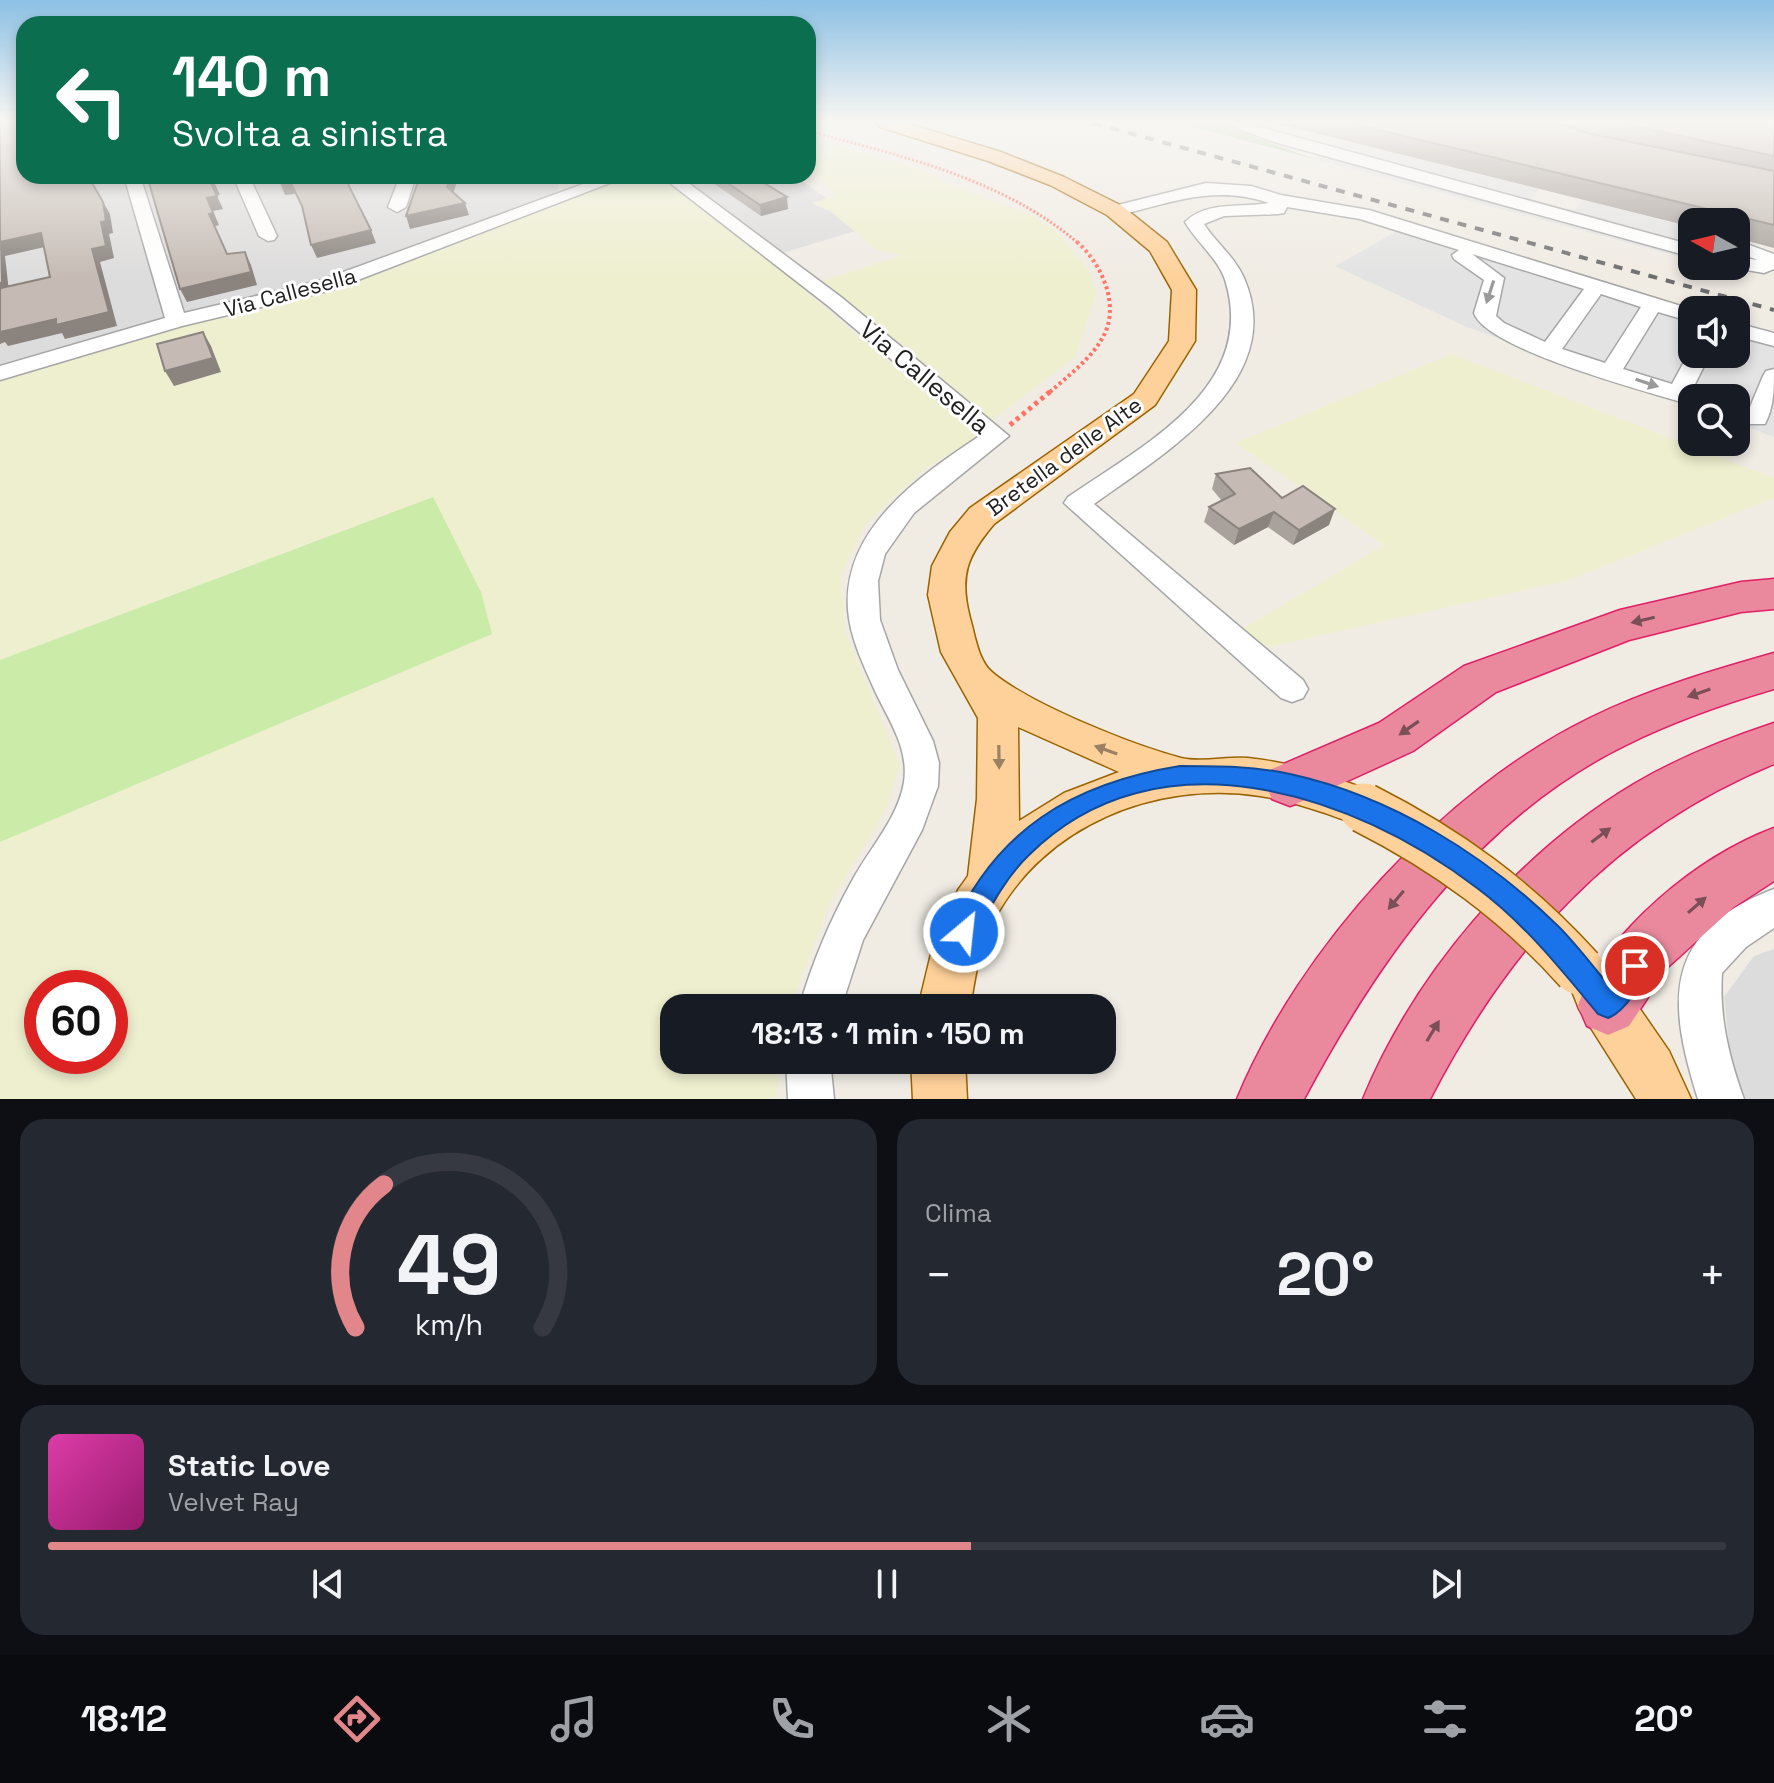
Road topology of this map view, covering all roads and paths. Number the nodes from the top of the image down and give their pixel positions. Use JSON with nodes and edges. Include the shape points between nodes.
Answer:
{"nodes":[{"id":1,"x":952,"y":174,"type":"edge"},
{"id":2,"x":1048,"y":174,"type":"edge"},
{"id":3,"x":1409,"y":174,"type":"edge"},
{"id":4,"x":1465,"y":174,"type":"edge"},
{"id":5,"x":134,"y":184,"type":"edge"},
{"id":6,"x":245,"y":184,"type":"edge"},
{"id":7,"x":405,"y":184,"type":"edge"},
{"id":8,"x":599,"y":184,"type":"edge"},
{"id":9,"x":680,"y":184,"type":"edge"},
{"id":10,"x":1519,"y":188,"type":"dead end"},
{"id":11,"x":1278,"y":205,"type":"junction"},
{"id":12,"x":397,"y":207,"type":"dead end"},
{"id":13,"x":1116,"y":211,"type":"junction"},
{"id":14,"x":1579,"y":220,"type":"junction"},
{"id":15,"x":1678,"y":231,"type":"edge"},
{"id":16,"x":268,"y":236,"type":"dead end"},
{"id":17,"x":1678,"y":247,"type":"edge"},
{"id":18,"x":1750,"y":250,"type":"edge"},
{"id":19,"x":1750,"y":265,"type":"edge"},
{"id":20,"x":1595,"y":288,"type":"junction"},
{"id":21,"x":1652,"y":305,"type":"junction"},
{"id":22,"x":1678,"y":312,"type":"edge"},
{"id":23,"x":176,"y":321,"type":"junction"},
{"id":24,"x":1750,"y":333,"type":"edge"},
{"id":25,"x":1774,"y":340,"type":"edge"},
{"id":26,"x":1549,"y":351,"type":"junction"},
{"id":27,"x":1611,"y":371,"type":"junction"},
{"id":28,"x":0,"y":373,"type":"edge"},
{"id":29,"x":1774,"y":376,"type":"edge"},
{"id":30,"x":1678,"y":393,"type":"edge"},
{"id":31,"x":1756,"y":419,"type":"edge"},
{"id":32,"x":997,"y":436,"type":"junction"},
{"id":33,"x":1774,"y":594,"type":"edge"},
{"id":34,"x":1774,"y":671,"type":"edge"},
{"id":35,"x":979,"y":683,"type":"junction"},
{"id":36,"x":1292,"y":689,"type":"dead end"},
{"id":37,"x":1774,"y":743,"type":"edge"},
{"id":38,"x":1180,"y":776,"type":"junction"},
{"id":39,"x":1290,"y":784,"type":"junction"},
{"id":40,"x":1774,"y":852,"type":"edge"},
{"id":41,"x":991,"y":882,"type":"junction"},
{"id":42,"x":1774,"y":908,"type":"edge"},
{"id":43,"x":1593,"y":987,"type":"junction"},
{"id":44,"x":823,"y":994,"type":"edge"},
{"id":45,"x":946,"y":994,"type":"edge"},
{"id":46,"x":809,"y":1074,"type":"edge"},
{"id":47,"x":939,"y":1074,"type":"edge"},
{"id":48,"x":811,"y":1099,"type":"edge"},
{"id":49,"x":940,"y":1099,"type":"edge"},
{"id":50,"x":1269,"y":1099,"type":"edge"},
{"id":51,"x":1395,"y":1099,"type":"edge"},
{"id":52,"x":1664,"y":1099,"type":"edge"},
{"id":53,"x":1721,"y":1099,"type":"edge"}],
"edges":[{"from":1,"to":32,"type":"path","via":[[1054,220],[1098,261],[1112,300],[1106,335],[1069,375]]},
{"from":2,"to":13,"type":"main road","name":"Bretella delle Alte"},
{"from":3,"to":14,"type":"street"},
{"from":4,"to":10,"type":"street"},
{"from":5,"to":23,"type":"street"},
{"from":6,"to":16,"type":"street"},
{"from":7,"to":12,"type":"street"},
{"from":8,"to":23,"type":"street","name":"Via Callesella","via":[[325,286]]},
{"from":9,"to":32,"type":"street","name":"Via Callesella","via":[[834,301]]},
{"from":11,"to":13,"type":"street","via":[[1251,191],[1206,188]]},
{"from":11,"to":20,"type":"street","via":[[1363,214]]},
{"from":11,"to":26,"type":"street","one_way":true,"via":[[1340,224],[1379,226],[1447,248],[1481,266],[1494,278],[1495,287],[1484,307],[1486,319],[1498,331]]},
{"from":11,"to":36,"type":"street","via":[[1226,209],[1194,222],[1230,269],[1241,297],[1244,324],[1233,366],[1202,409],[1077,503]]},
{"from":13,"to":35,"type":"main road","name":"Bretella delle Alte","via":[[1148,235],[1181,276],[1185,337],[1176,359],[1142,402],[982,516],[962,540],[949,566],[946,595],[960,652]]},
{"from":14,"to":15,"type":"street","via":[[1598,211]]},
{"from":14,"to":17,"type":"street"},
{"from":18,"to":19,"type":"street","via":[[1774,262]]},
{"from":20,"to":21,"type":"street"},
{"from":20,"to":26,"type":"street"},
{"from":21,"to":22,"type":"street"},
{"from":21,"to":27,"type":"street"},
{"from":23,"to":28,"type":"street","name":"Via Callesella"},
{"from":24,"to":25,"type":"street"},
{"from":26,"to":27,"type":"street"},
{"from":27,"to":30,"type":"street","one_way":true},
{"from":29,"to":31,"type":"street"},
{"from":32,"to":44,"type":"street","name":"Via Callesella","via":[[903,506],[879,540],[862,586],[875,654],[916,735],[922,776],[906,827],[828,974]]},
{"from":33,"to":39,"type":"highway","one_way":true,"via":[[1620,626],[1480,679],[1396,737]]},
{"from":34,"to":50,"type":"highway","one_way":true,"via":[[1696,694],[1601,733],[1521,783],[1459,834],[1367,937]]},
{"from":38,"to":35,"type":"main road","name":"Bretella delle Alte","one_way":true,"via":[[1063,732],[1019,711]]},
{"from":35,"to":41,"type":"main road","name":"Bretella delle Alte","one_way":true,"via":[[998,717],[999,799]]},
{"from":51,"to":37,"type":"highway","one_way":true,"via":[[1457,992],[1533,895],[1563,866],[1629,815],[1710,769]]},
{"from":38,"to":39,"type":"main road","via":[[1234,775]]},
{"from":38,"to":41,"type":"main road","via":[[1122,788],[1056,819],[1021,847]]},
{"from":39,"to":43,"type":"main road","bridge":true,"via":[[1356,804],[1421,836],[1487,880],[1550,936]]},
{"from":43,"to":40,"type":"highway","one_way":true,"via":[[1715,889]]},
{"from":41,"to":45,"type":"main road","via":[[964,932]]},
{"from":42,"to":53,"type":"street","via":[[1733,930],[1702,968],[1703,1031]]},
{"from":43,"to":52,"type":"main road"},
{"from":46,"to":48,"type":"street"},
{"from":47,"to":49,"type":"main road"}]}
